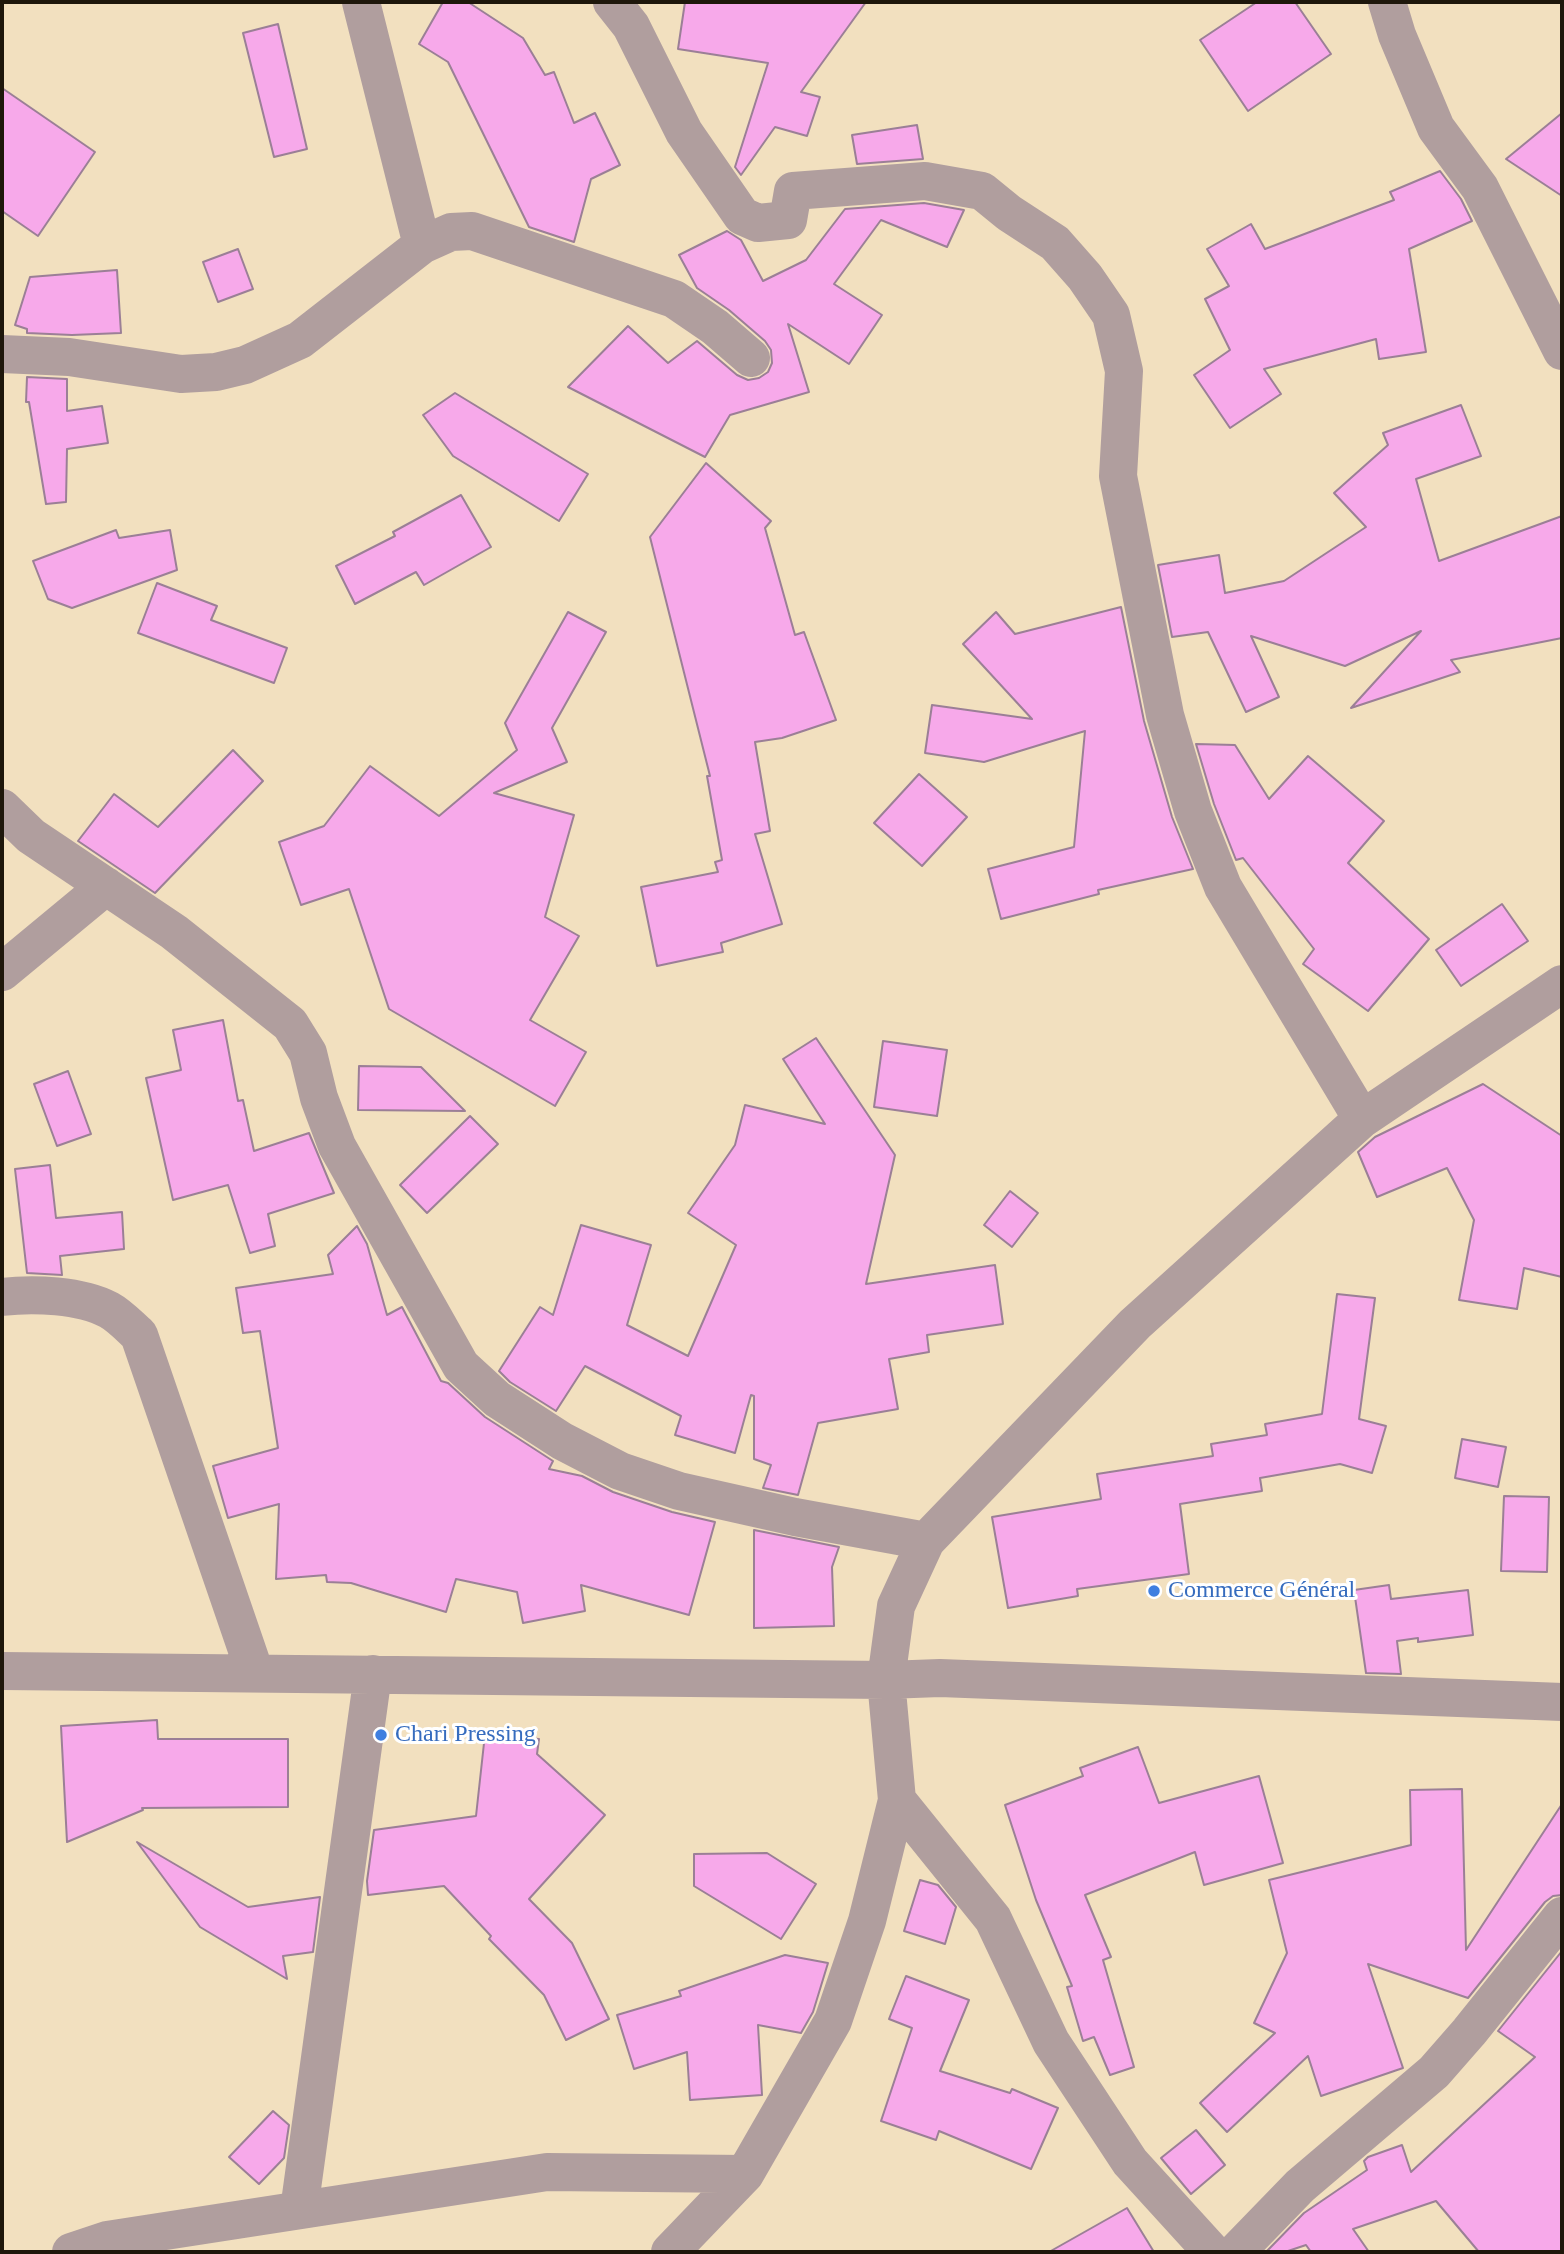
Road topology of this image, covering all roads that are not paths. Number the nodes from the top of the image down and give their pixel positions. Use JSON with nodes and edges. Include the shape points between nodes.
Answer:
{"nodes":[{"id":1,"x":360,"y":2,"type":"edge"},
{"id":2,"x":612,"y":2,"type":"edge"},
{"id":3,"x":1387,"y":2,"type":"edge"},
{"id":4,"x":422,"y":245,"type":"junction"},
{"id":5,"x":1562,"y":351,"type":"edge"},
{"id":6,"x":2,"y":354,"type":"edge"},
{"id":7,"x":751,"y":358,"type":"dead end"},
{"id":8,"x":2,"y":808,"type":"edge"},
{"id":9,"x":106,"y":886,"type":"junction"},
{"id":10,"x":2,"y":972,"type":"edge"},
{"id":11,"x":1562,"y":984,"type":"edge"},
{"id":12,"x":1362,"y":1119,"type":"junction"},
{"id":13,"x":2,"y":1297,"type":"edge"},
{"id":14,"x":926,"y":1541,"type":"junction"},
{"id":15,"x":2,"y":1671,"type":"edge"},
{"id":16,"x":255,"y":1673,"type":"junction"},
{"id":17,"x":373,"y":1674,"type":"junction"},
{"id":18,"x":886,"y":1680,"type":"junction"},
{"id":19,"x":1562,"y":1702,"type":"edge"},
{"id":20,"x":897,"y":1800,"type":"junction"},
{"id":21,"x":1562,"y":1916,"type":"edge"},
{"id":22,"x":745,"y":2174,"type":"junction"},
{"id":23,"x":299,"y":2210,"type":"junction"},
{"id":24,"x":71,"y":2252,"type":"edge"},
{"id":25,"x":670,"y":2252,"type":"edge"},
{"id":26,"x":1212,"y":2252,"type":"edge"},
{"id":27,"x":1236,"y":2252,"type":"edge"}],
"edges":[{"from":1,"to":4,"type":"street"},
{"from":2,"to":12,"type":"street","via":[[636,36],[684,132],[742,216],[758,223],[788,220],[793,191],[925,181],[982,191],[1055,243],[1111,315],[1125,371],[1118,475],[1165,715],[1193,811],[1223,887]]},
{"from":3,"to":5,"type":"street","via":[[1436,128],[1480,188]]},
{"from":4,"to":6,"type":"street","via":[[300,340],[245,365],[181,374]]},
{"from":4,"to":7,"type":"street","via":[[451,232],[472,231],[674,299]]},
{"from":8,"to":9,"type":"street","via":[[31,836]]},
{"from":9,"to":10,"type":"street"},
{"from":9,"to":14,"type":"street","via":[[174,932],[290,1024],[308,1053],[337,1146],[461,1367],[497,1399],[620,1471],[679,1491]]},
{"from":11,"to":12,"type":"street"},
{"from":12,"to":14,"type":"street","via":[[1135,1324]]},
{"from":13,"to":16,"type":"street","via":[[66,1297],[109,1310],[139,1335]]},
{"from":14,"to":18,"type":"street","via":[[896,1605]]},
{"from":15,"to":16,"type":"street"},
{"from":16,"to":17,"type":"street"},
{"from":17,"to":18,"type":"street"},
{"from":17,"to":23,"type":"street"},
{"from":18,"to":19,"type":"street","via":[[940,1678]]},
{"from":18,"to":20,"type":"street"},
{"from":20,"to":22,"type":"street","via":[[867,1921],[834,2021]]},
{"from":20,"to":26,"type":"street","via":[[993,1919],[1051,2042],[1130,2162]]},
{"from":21,"to":27,"type":"street","via":[[1434,2072],[1300,2186]]},
{"from":22,"to":23,"type":"street","via":[[547,2172]]},
{"from":22,"to":25,"type":"street"},
{"from":23,"to":24,"type":"street","via":[[107,2240]]}]}
